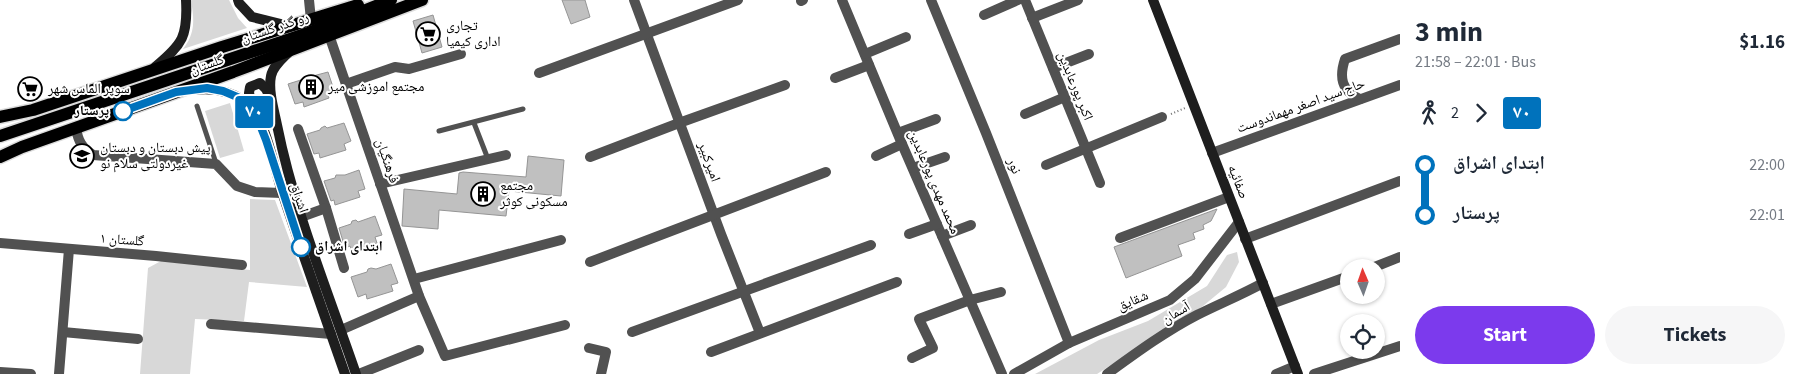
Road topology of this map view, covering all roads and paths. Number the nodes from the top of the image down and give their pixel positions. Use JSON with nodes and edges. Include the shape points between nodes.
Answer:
{"nodes":[{"id":1,"x":186,"y":0,"type":"edge"},
{"id":2,"x":238,"y":0,"type":"edge"},
{"id":3,"x":309,"y":0,"type":"edge"},
{"id":4,"x":375,"y":0,"type":"edge"},
{"id":5,"x":391,"y":0,"type":"edge"},
{"id":6,"x":422,"y":0,"type":"edge"},
{"id":7,"x":634,"y":0,"type":"edge"},
{"id":8,"x":738,"y":0,"type":"edge"},
{"id":9,"x":842,"y":0,"type":"edge"},
{"id":10,"x":931,"y":0,"type":"edge"},
{"id":11,"x":1018,"y":0,"type":"edge"},
{"id":12,"x":1025,"y":0,"type":"edge"},
{"id":13,"x":1078,"y":0,"type":"edge"},
{"id":14,"x":1153,"y":0,"type":"edge"},
{"id":15,"x":984,"y":15,"type":"dead end"},
{"id":16,"x":1032,"y":18,"type":"junction"},
{"id":17,"x":311,"y":20,"type":"junction"},
{"id":18,"x":289,"y":26,"type":"junction"},
{"id":19,"x":646,"y":34,"type":"junction"},
{"id":20,"x":329,"y":36,"type":"junction"},
{"id":21,"x":906,"y":37,"type":"dead end"},
{"id":22,"x":1400,"y":40,"type":"edge"},
{"id":23,"x":293,"y":49,"type":"junction"},
{"id":24,"x":461,"y":54,"type":"dead end"},
{"id":25,"x":864,"y":54,"type":"junction"},
{"id":26,"x":1089,"y":54,"type":"dead end"},
{"id":27,"x":869,"y":65,"type":"junction"},
{"id":28,"x":1053,"y":68,"type":"junction"},
{"id":29,"x":153,"y":69,"type":"junction"},
{"id":30,"x":539,"y":73,"type":"dead end"},
{"id":31,"x":835,"y":78,"type":"dead end"},
{"id":32,"x":346,"y":84,"type":"junction"},
{"id":33,"x":785,"y":85,"type":"dead end"},
{"id":34,"x":1400,"y":85,"type":"edge"},
{"id":35,"x":176,"y":92,"type":"junction"},
{"id":36,"x":1064,"y":97,"type":"junction"},
{"id":37,"x":1360,"y":100,"type":"junction"},
{"id":38,"x":273,"y":105,"type":"junction"},
{"id":39,"x":1194,"y":105,"type":"junction"},
{"id":40,"x":196,"y":106,"type":"dead end"},
{"id":41,"x":523,"y":109,"type":"dead end"},
{"id":42,"x":255,"y":112,"type":"junction"},
{"id":43,"x":1025,"y":114,"type":"dead end"},
{"id":44,"x":0,"y":117,"type":"edge"},
{"id":45,"x":1162,"y":117,"type":"joint"},
{"id":46,"x":936,"y":119,"type":"dead end"},
{"id":47,"x":679,"y":122,"type":"junction"},
{"id":48,"x":474,"y":123,"type":"junction"},
{"id":49,"x":76,"y":128,"type":"junction"},
{"id":50,"x":298,"y":129,"type":"dead end"},
{"id":51,"x":439,"y":131,"type":"dead end"},
{"id":52,"x":898,"y":133,"type":"junction"},
{"id":53,"x":0,"y":136,"type":"edge"},
{"id":54,"x":902,"y":144,"type":"junction"},
{"id":55,"x":1086,"y":149,"type":"junction"},
{"id":56,"x":1212,"y":152,"type":"junction"},
{"id":57,"x":506,"y":155,"type":"dead end"},
{"id":58,"x":876,"y":156,"type":"dead end"},
{"id":59,"x":0,"y":157,"type":"edge"},
{"id":60,"x":590,"y":157,"type":"dead end"},
{"id":61,"x":945,"y":157,"type":"dead end"},
{"id":62,"x":488,"y":159,"type":"junction"},
{"id":63,"x":216,"y":164,"type":"junction"},
{"id":64,"x":1046,"y":165,"type":"dead end"},
{"id":65,"x":913,"y":168,"type":"junction"},
{"id":66,"x":826,"y":172,"type":"dead end"},
{"id":67,"x":1400,"y":181,"type":"edge"},
{"id":68,"x":1100,"y":183,"type":"dead end"},
{"id":69,"x":380,"y":184,"type":"junction"},
{"id":70,"x":282,"y":193,"type":"junction"},
{"id":71,"x":1229,"y":197,"type":"junction"},
{"id":72,"x":326,"y":208,"type":"junction"},
{"id":73,"x":714,"y":215,"type":"junction"},
{"id":74,"x":301,"y":217,"type":"junction"},
{"id":75,"x":1239,"y":222,"type":"junction"},
{"id":76,"x":937,"y":224,"type":"junction"},
{"id":77,"x":971,"y":225,"type":"dead end"},
{"id":78,"x":909,"y":234,"type":"dead end"},
{"id":79,"x":942,"y":236,"type":"junction"},
{"id":80,"x":1120,"y":238,"type":"dead end"},
{"id":81,"x":1245,"y":239,"type":"junction"},
{"id":82,"x":561,"y":240,"type":"dead end"},
{"id":83,"x":0,"y":243,"type":"edge"},
{"id":84,"x":871,"y":245,"type":"dead end"},
{"id":85,"x":69,"y":249,"type":"junction"},
{"id":86,"x":1400,"y":257,"type":"edge"},
{"id":87,"x":590,"y":262,"type":"dead end"},
{"id":88,"x":1385,"y":263,"type":"edge"},
{"id":89,"x":242,"y":265,"type":"dead end"},
{"id":90,"x":344,"y":268,"type":"dead end"},
{"id":91,"x":414,"y":279,"type":"junction"},
{"id":92,"x":1340,"y":279,"type":"edge"},
{"id":93,"x":897,"y":282,"type":"dead end"},
{"id":94,"x":1263,"y":283,"type":"junction"},
{"id":95,"x":744,"y":291,"type":"junction"},
{"id":96,"x":1001,"y":292,"type":"dead end"},
{"id":97,"x":420,"y":296,"type":"junction"},
{"id":98,"x":970,"y":300,"type":"junction"},
{"id":99,"x":1271,"y":304,"type":"junction"},
{"id":100,"x":211,"y":324,"type":"dead end"},
{"id":101,"x":565,"y":325,"type":"dead end"},
{"id":102,"x":341,"y":330,"type":"junction"},
{"id":103,"x":62,"y":332,"type":"junction"},
{"id":104,"x":632,"y":332,"type":"dead end"},
{"id":105,"x":331,"y":334,"type":"junction"},
{"id":106,"x":760,"y":334,"type":"junction"},
{"id":107,"x":138,"y":338,"type":"dead end"},
{"id":108,"x":1069,"y":343,"type":"junction"},
{"id":109,"x":1400,"y":346,"type":"edge"},
{"id":110,"x":589,"y":348,"type":"dead end"},
{"id":111,"x":418,"y":350,"type":"dead end"},
{"id":112,"x":711,"y":352,"type":"dead end"},
{"id":113,"x":912,"y":358,"type":"dead end"},
{"id":114,"x":1296,"y":370,"type":"edge"},
{"id":115,"x":0,"y":372,"type":"edge"},
{"id":116,"x":31,"y":374,"type":"edge"},
{"id":117,"x":59,"y":374,"type":"edge"},
{"id":118,"x":345,"y":374,"type":"edge"},
{"id":119,"x":358,"y":374,"type":"edge"},
{"id":120,"x":601,"y":374,"type":"edge"},
{"id":121,"x":1002,"y":374,"type":"edge"},
{"id":122,"x":1014,"y":374,"type":"edge"},
{"id":123,"x":1107,"y":374,"type":"edge"},
{"id":124,"x":1276,"y":374,"type":"edge"},
{"id":125,"x":1314,"y":374,"type":"edge"}],
"edges":[{"from":1,"to":29,"type":"main road","via":[[186,30],[173,52]]},
{"from":2,"to":18,"type":"main road","via":[[252,16]]},
{"from":3,"to":17,"type":"street"},
{"from":4,"to":17,"type":"main road"},
{"from":5,"to":53,"type":"main road","name":"رو گذر گلستان","via":[[308,34]]},
{"from":6,"to":20,"type":"main road","name":"گلستان"},
{"from":7,"to":19,"type":"street","name":"امیرکبیر"},
{"from":8,"to":19,"type":"street"},
{"from":9,"to":25,"type":"street","name":"محمد مهدی پورعابدین"},
{"from":10,"to":108,"type":"street","name":"نور"},
{"from":11,"to":15,"type":"street"},
{"from":12,"to":16,"type":"street","name":"اکبر پورعابدین"},
{"from":13,"to":16,"type":"street"},
{"from":14,"to":39,"type":"main road","name":"صفائیه"},
{"from":16,"to":28,"type":"street","name":"اکبر پورعابدین"},
{"from":17,"to":18,"type":"main road"},
{"from":18,"to":29,"type":"main road"},
{"from":19,"to":30,"type":"street"},
{"from":19,"to":47,"type":"street","name":"امیرکبیر"},
{"from":20,"to":23,"type":"main road","name":"گلستان"},
{"from":20,"to":32,"type":"street","name":"فرهنگیان"},
{"from":21,"to":25,"type":"street"},
{"from":22,"to":37,"type":"street","via":[[1345,59],[1341,71],[1343,83],[1351,95]]},
{"from":23,"to":35,"type":"main road","name":"گلستان"},
{"from":23,"to":38,"type":"main road","name":"اشراق","via":[[271,75]]},
{"from":24,"to":32,"type":"street","via":[[409,69],[395,67]]},
{"from":25,"to":27,"type":"street","name":"محمد مهدی پورعابدین"},
{"from":26,"to":28,"type":"street"},
{"from":27,"to":31,"type":"street"},
{"from":27,"to":52,"type":"street","name":"محمد مهدی پورعابدین"},
{"from":28,"to":36,"type":"street","name":"اکبر پورعابدین"},
{"from":29,"to":44,"type":"main road","via":[[33,110]]},
{"from":32,"to":69,"type":"street","name":"فرهنگیان"},
{"from":33,"to":47,"type":"street"},
{"from":34,"to":37,"type":"street","name":"حاج سید اصغر مهماندوست"},
{"from":35,"to":42,"type":"main road","name":"اشراق","via":[[207,88],[223,91],[242,99]]},
{"from":35,"to":49,"type":"main road","name":"گلستان"},
{"from":36,"to":43,"type":"street"},
{"from":36,"to":55,"type":"street","name":"اکبر پورعابدین"},
{"from":37,"to":56,"type":"street","name":"حاج سید اصغر مهماندوست"},
{"from":38,"to":42,"type":"main road","via":[[260,83],[250,87]]},
{"from":38,"to":74,"type":"main road","name":"اشراق"},
{"from":39,"to":45,"type":"path"},
{"from":39,"to":56,"type":"main road","name":"صفائیه"},
{"from":40,"to":63,"type":"lane"},
{"from":41,"to":48,"type":"lane"},
{"from":42,"to":70,"type":"main road","name":"اشراق"},
{"from":45,"to":55,"type":"street"},
{"from":46,"to":52,"type":"street"},
{"from":47,"to":60,"type":"street"},
{"from":47,"to":73,"type":"street","name":"امیرکبیر"},
{"from":48,"to":51,"type":"lane"},
{"from":48,"to":62,"type":"lane"},
{"from":49,"to":59,"type":"main road","name":"گلستان"},
{"from":49,"to":63,"type":"street","via":[[83,148],[94,155]]},
{"from":50,"to":72,"type":"street"},
{"from":52,"to":54,"type":"street","name":"محمد مهدی پورعابدین"},
{"from":54,"to":58,"type":"street"},
{"from":54,"to":65,"type":"street","name":"محمد مهدی پورعابدین"},
{"from":55,"to":64,"type":"street"},
{"from":55,"to":68,"type":"street","name":"اکبر پورعابدین"},
{"from":56,"to":71,"type":"main road","name":"صفائیه"},
{"from":57,"to":62,"type":"street"},
{"from":61,"to":65,"type":"street"},
{"from":62,"to":69,"type":"street"},
{"from":63,"to":70,"type":"street","via":[[237,186],[255,192]]},
{"from":65,"to":76,"type":"street","name":"محمد مهدی پورعابدین"},
{"from":66,"to":73,"type":"street"},
{"from":67,"to":81,"type":"street"},
{"from":69,"to":91,"type":"street","name":"فرهنگیان"},
{"from":70,"to":105,"type":"main road","name":"اشراق"},
{"from":71,"to":75,"type":"main road","name":"صفائیه"},
{"from":71,"to":80,"type":"street"},
{"from":72,"to":74,"type":"street"},
{"from":72,"to":90,"type":"street"},
{"from":73,"to":87,"type":"street"},
{"from":73,"to":95,"type":"street","name":"امیرکبیر"},
{"from":74,"to":102,"type":"main road","name":"اشراق"},
{"from":75,"to":81,"type":"main road","name":"صفائیه"},
{"from":75,"to":108,"type":"street","name":"شقایق","via":[[1195,279],[1170,300]]},
{"from":76,"to":78,"type":"street"},
{"from":76,"to":79,"type":"street","name":"محمد مهدی پورعابدین"},
{"from":77,"to":79,"type":"street"},
{"from":79,"to":98,"type":"street","name":"محمد مهدی پورعابدین"},
{"from":81,"to":94,"type":"main road","name":"صفائیه"},
{"from":82,"to":91,"type":"street"},
{"from":83,"to":85,"type":"street","name":"گلستان ۱"},
{"from":84,"to":95,"type":"street"},
{"from":85,"to":89,"type":"street","name":"گلستان ۱"},
{"from":85,"to":103,"type":"street"},
{"from":86,"to":88,"type":"street"},
{"from":91,"to":97,"type":"street","name":"فرهنگیان"},
{"from":92,"to":99,"type":"street"},
{"from":93,"to":106,"type":"street"},
{"from":94,"to":99,"type":"main road","name":"صفائیه"},
{"from":94,"to":123,"type":"street","name":"آسمان","via":[[1196,316]]},
{"from":95,"to":104,"type":"street"},
{"from":95,"to":106,"type":"street","name":"امیرکبیر"},
{"from":96,"to":98,"type":"street"},
{"from":97,"to":101,"type":"street","name":"فرهنگیان","via":[[445,356]]},
{"from":97,"to":102,"type":"street"},
{"from":98,"to":113,"type":"street","via":[[919,319],[933,348]]},
{"from":98,"to":121,"type":"street","name":"محمد مهدی پورعابدین"},
{"from":99,"to":114,"type":"main road","name":"صفائیه"},
{"from":100,"to":105,"type":"street"},
{"from":102,"to":119,"type":"main road","name":"اشراق"},
{"from":103,"to":107,"type":"street"},
{"from":103,"to":117,"type":"street"},
{"from":105,"to":118,"type":"main road","name":"اشراق"},
{"from":106,"to":112,"type":"street"},
{"from":108,"to":122,"type":"street","name":"شقایق"},
{"from":109,"to":125,"type":"street"},
{"from":110,"to":120,"type":"street","via":[[606,352]]},
{"from":111,"to":119,"type":"street"},
{"from":114,"to":124,"type":"street"},
{"from":115,"to":116,"type":"street"}]}
